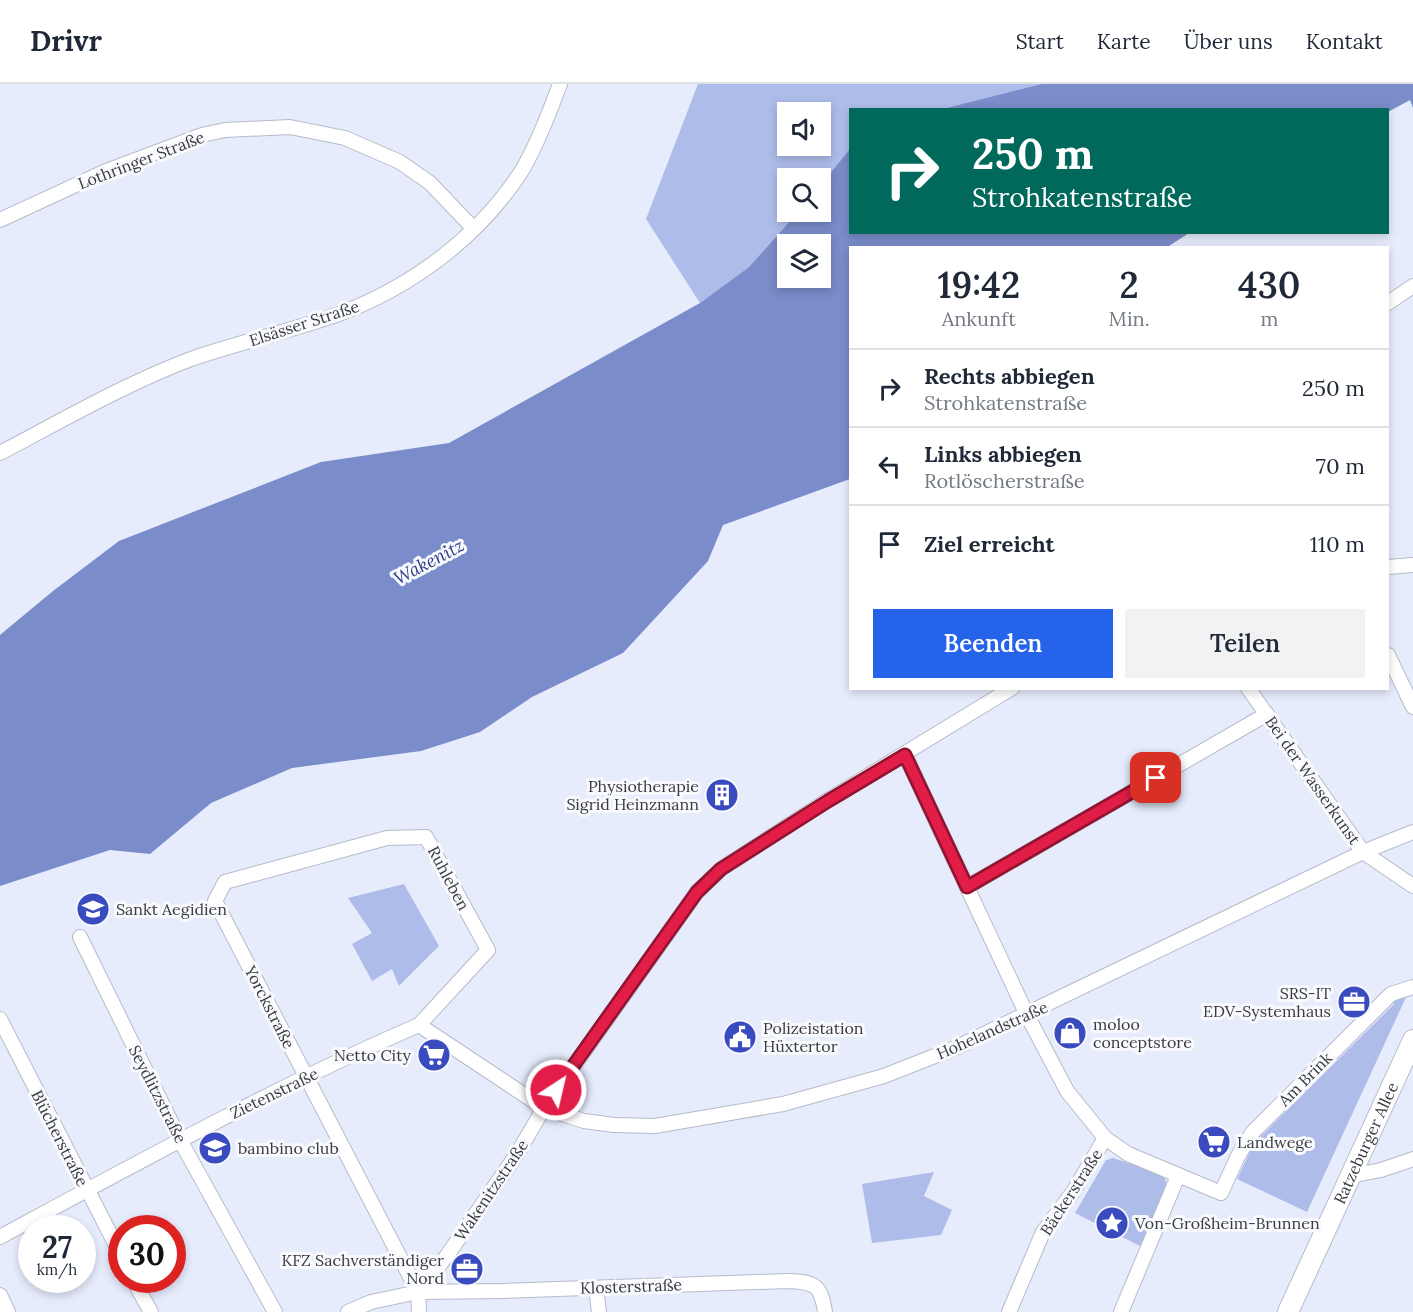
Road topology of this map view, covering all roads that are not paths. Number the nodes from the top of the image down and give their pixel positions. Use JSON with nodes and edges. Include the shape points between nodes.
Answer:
{"nodes":[{"id":1,"x":560,"y":84,"type":"edge"},
{"id":2,"x":0,"y":220,"type":"edge"},
{"id":3,"x":474,"y":229,"type":"junction"},
{"id":4,"x":1413,"y":286,"type":"edge"},
{"id":5,"x":1389,"y":302,"type":"edge"},
{"id":6,"x":0,"y":453,"type":"edge"},
{"id":7,"x":1413,"y":565,"type":"edge"},
{"id":8,"x":1389,"y":567,"type":"edge"},
{"id":9,"x":1389,"y":657,"type":"edge"},
{"id":10,"x":1009,"y":690,"type":"edge"},
{"id":11,"x":1249,"y":690,"type":"edge"},
{"id":12,"x":1413,"y":707,"type":"edge"},
{"id":13,"x":1267,"y":714,"type":"junction"},
{"id":14,"x":905,"y":755,"type":"junction"},
{"id":15,"x":1413,"y":832,"type":"edge"},
{"id":16,"x":1363,"y":852,"type":"junction"},
{"id":17,"x":225,"y":882,"type":"joint"},
{"id":18,"x":1413,"y":886,"type":"edge"},
{"id":19,"x":967,"y":887,"type":"junction"},
{"id":20,"x":80,"y":937,"type":"dead end"},
{"id":21,"x":1413,"y":987,"type":"edge"},
{"id":22,"x":1027,"y":1015,"type":"junction"},
{"id":23,"x":0,"y":1019,"type":"edge"},
{"id":24,"x":419,"y":1025,"type":"junction"},
{"id":25,"x":1413,"y":1040,"type":"edge"},
{"id":26,"x":307,"y":1078,"type":"junction"},
{"id":27,"x":543,"y":1108,"type":"junction"},
{"id":28,"x":1105,"y":1138,"type":"junction"},
{"id":29,"x":180,"y":1140,"type":"junction"},
{"id":30,"x":1413,"y":1159,"type":"edge"},
{"id":31,"x":1179,"y":1176,"type":"junction"},
{"id":32,"x":1350,"y":1176,"type":"junction"},
{"id":33,"x":87,"y":1191,"type":"junction"},
{"id":34,"x":108,"y":1231,"type":"edge"},
{"id":35,"x":0,"y":1237,"type":"edge"},
{"id":36,"x":596,"y":1288,"type":"junction"},
{"id":37,"x":418,"y":1292,"type":"junction"},
{"id":38,"x":141,"y":1293,"type":"edge"},
{"id":39,"x":0,"y":1295,"type":"edge"},
{"id":40,"x":8,"y":1312,"type":"edge"},
{"id":41,"x":151,"y":1312,"type":"edge"},
{"id":42,"x":274,"y":1312,"type":"edge"},
{"id":43,"x":348,"y":1312,"type":"edge"},
{"id":44,"x":419,"y":1312,"type":"edge"},
{"id":45,"x":599,"y":1312,"type":"edge"},
{"id":46,"x":825,"y":1312,"type":"edge"},
{"id":47,"x":1009,"y":1312,"type":"edge"},
{"id":48,"x":1121,"y":1312,"type":"edge"},
{"id":49,"x":1288,"y":1312,"type":"edge"}],
"edges":[{"from":1,"to":3,"type":"street","name":"Elsässer Straße","via":[[520,173]]},
{"from":2,"to":3,"type":"street","name":"Lothringer Straße","via":[[106,171],[202,135],[290,127],[345,138],[400,162],[430,183]]},
{"from":3,"to":6,"type":"street","name":"Elsässer Straße","via":[[430,266],[369,302],[189,360]]},
{"from":4,"to":5,"type":"street"},
{"from":7,"to":8,"type":"street"},
{"from":9,"to":12,"type":"street"},
{"from":10,"to":14,"type":"street","name":"Wakenitzstraße"},
{"from":11,"to":13,"type":"street","name":"Bei der Wasserkunst"},
{"from":13,"to":16,"type":"street","name":"Bei der Wasserkunst"},
{"from":13,"to":19,"type":"street"},
{"from":14,"to":19,"type":"street"},
{"from":14,"to":27,"type":"street","name":"Wakenitzstraße","via":[[721,869],[697,892]]},
{"from":15,"to":16,"type":"street","name":"Hohelandstraße"},
{"from":16,"to":18,"type":"street","name":"Bei der Wasserkunst"},
{"from":16,"to":22,"type":"street","name":"Hohelandstraße"},
{"from":17,"to":24,"type":"street","name":"Ruhleben","via":[[387,838],[426,837],[488,950]]},
{"from":17,"to":26,"type":"street","name":"Yorckstraße","via":[[215,901]]},
{"from":19,"to":22,"type":"street"},
{"from":20,"to":29,"type":"street","name":"Seydlitzstraße"},
{"from":21,"to":31,"type":"street","name":"Am Brink","via":[[1391,994],[1252,1133],[1221,1193]]},
{"from":22,"to":27,"type":"street","name":"Hohelandstraße","via":[[884,1076],[783,1104],[655,1126],[584,1121]]},
{"from":22,"to":28,"type":"street","via":[[1067,1091]]},
{"from":23,"to":33,"type":"street","name":"Blücherstraße"},
{"from":24,"to":26,"type":"street","name":"Zietenstraße"},
{"from":24,"to":27,"type":"street"},
{"from":25,"to":32,"type":"main road","name":"Ratzeburger Allee"},
{"from":26,"to":29,"type":"street","name":"Zietenstraße"},
{"from":26,"to":37,"type":"street","name":"Yorckstraße"},
{"from":27,"to":37,"type":"street","name":"Wakenitzstraße","via":[[517,1154]]},
{"from":28,"to":31,"type":"street","via":[[1142,1161]]},
{"from":28,"to":47,"type":"street","name":"Bäckerstraße","via":[[1073,1192],[1043,1232]]},
{"from":29,"to":33,"type":"street","name":"Zietenstraße"},
{"from":29,"to":42,"type":"street","name":"Seydlitzstraße"},
{"from":30,"to":32,"type":"street"},
{"from":31,"to":48,"type":"street"},
{"from":32,"to":49,"type":"main road","name":"Ratzeburger Allee"},
{"from":33,"to":34,"type":"street","name":"Blücherstraße"},
{"from":33,"to":35,"type":"street","name":"Zietenstraße"},
{"from":36,"to":37,"type":"street","name":"Klosterstraße"},
{"from":36,"to":45,"type":"street"},
{"from":36,"to":46,"type":"street","name":"Klosterstraße","via":[[804,1282],[815,1285],[822,1294]]},
{"from":37,"to":43,"type":"street","via":[[371,1302]]},
{"from":37,"to":44,"type":"street"},
{"from":38,"to":41,"type":"street"},
{"from":39,"to":40,"type":"street"}]}
